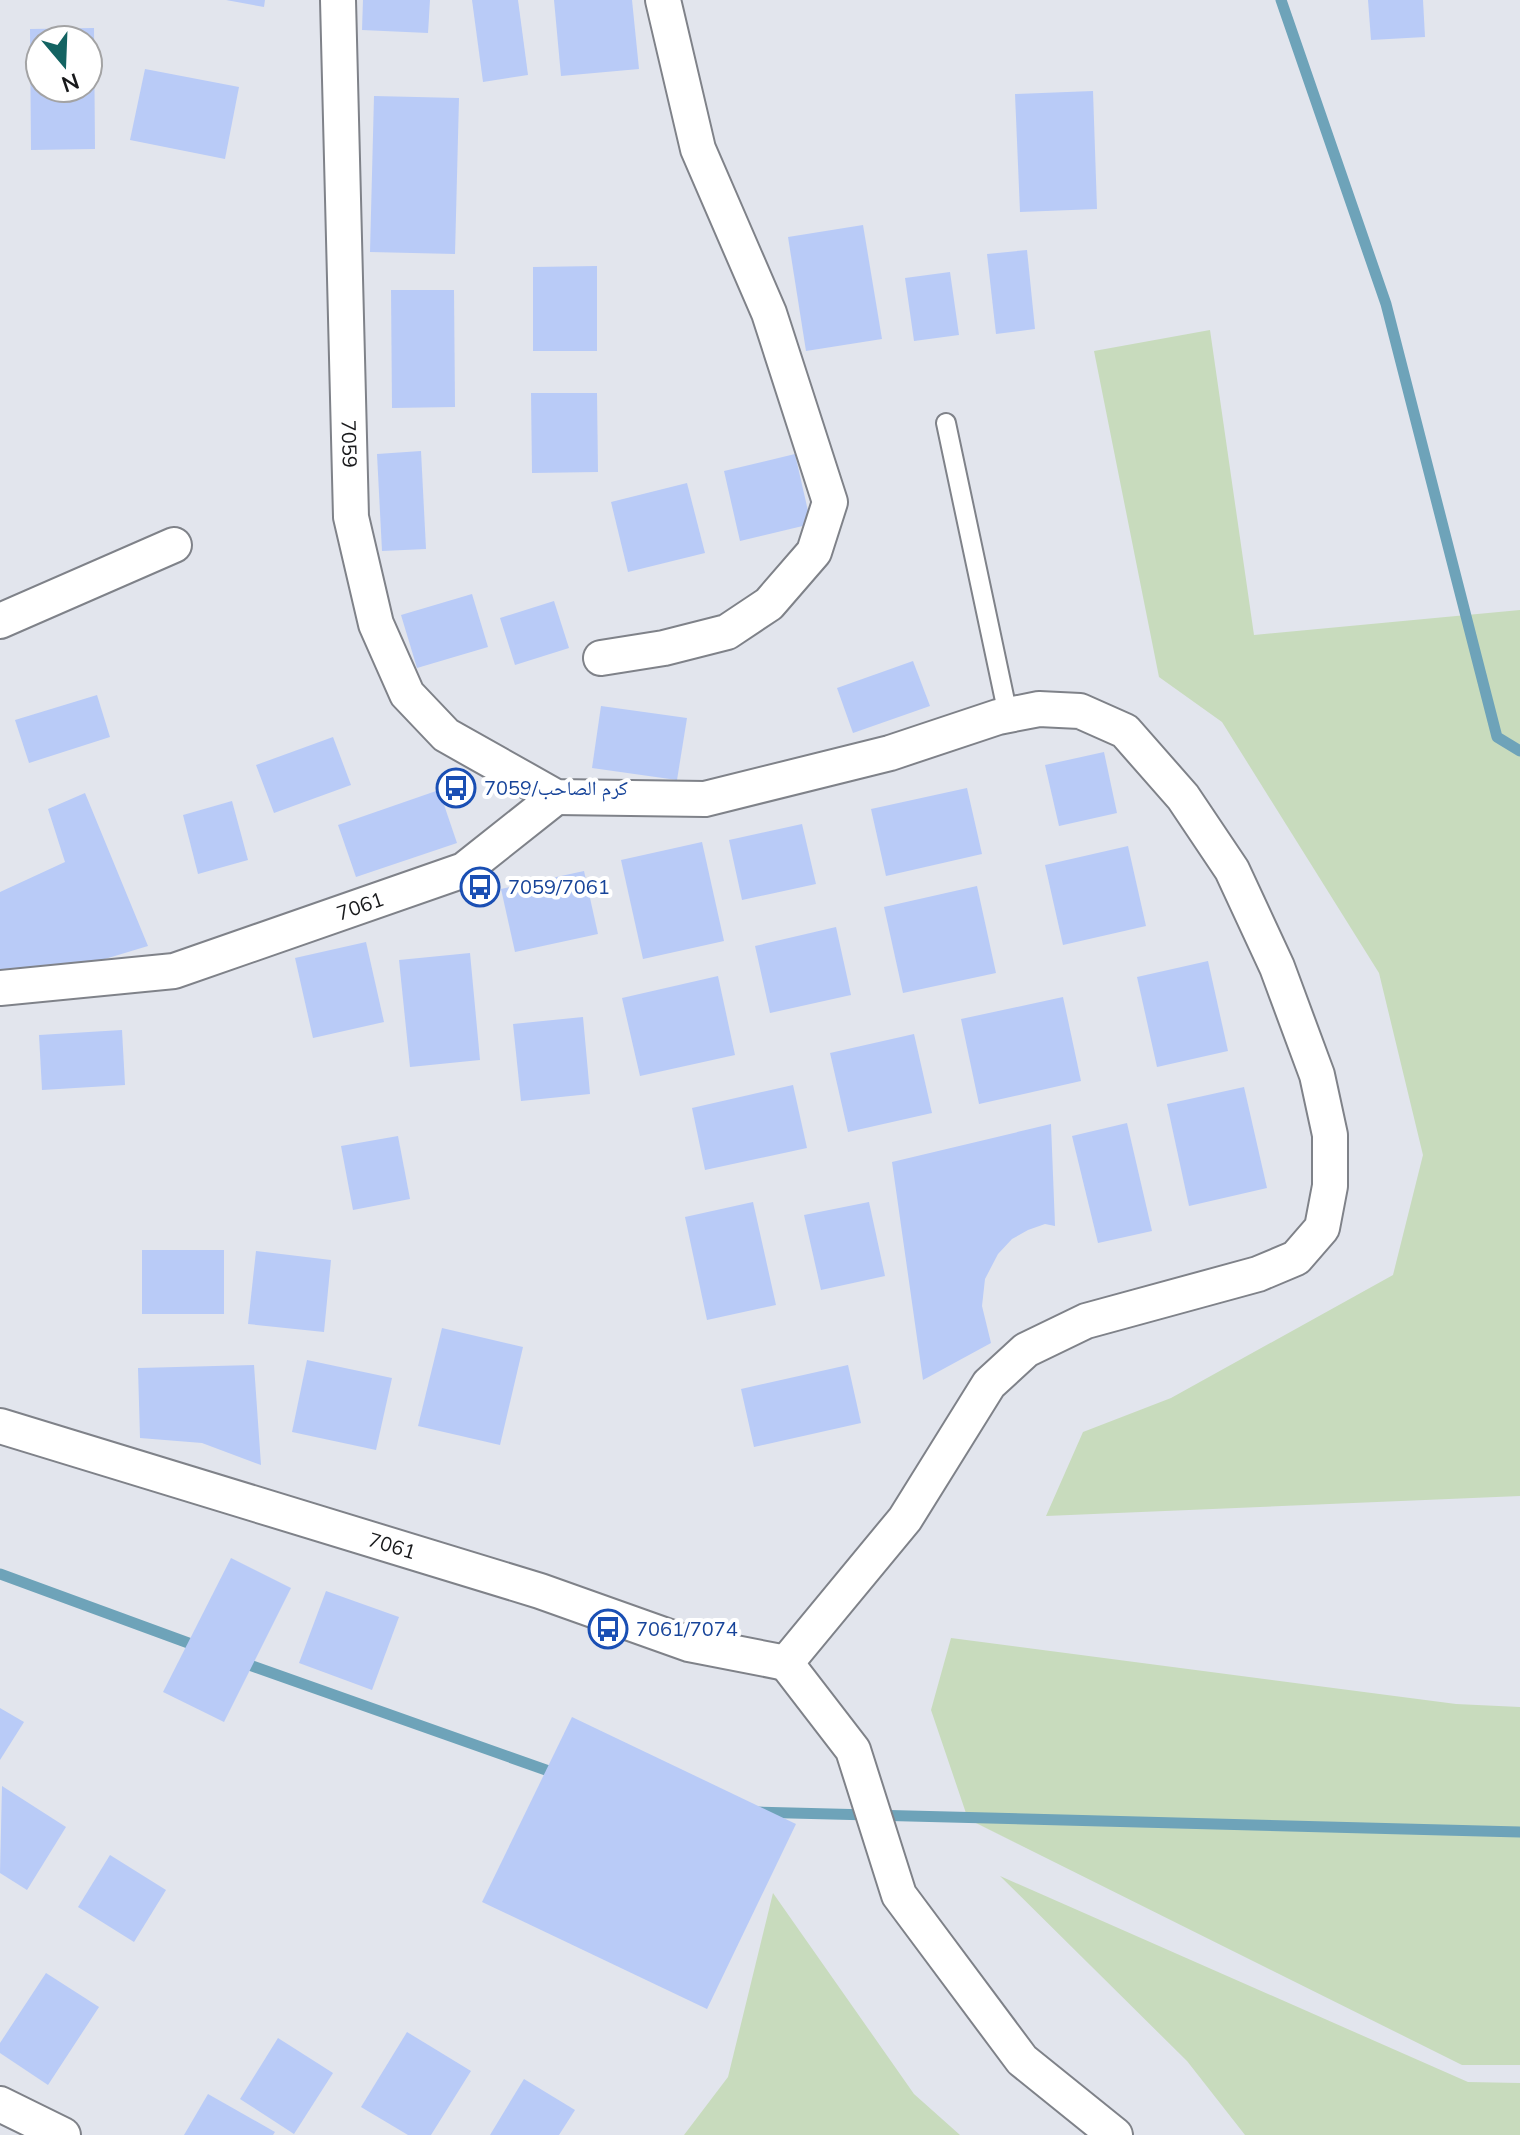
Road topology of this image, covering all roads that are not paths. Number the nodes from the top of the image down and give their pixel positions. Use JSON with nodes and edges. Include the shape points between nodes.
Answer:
{"nodes":[{"id":1,"x":338,"y":0,"type":"edge"},
{"id":2,"x":663,"y":0,"type":"edge"},
{"id":3,"x":946,"y":423,"type":"dead end"},
{"id":4,"x":174,"y":545,"type":"dead end"},
{"id":5,"x":0,"y":621,"type":"edge"},
{"id":6,"x":601,"y":658,"type":"dead end"},
{"id":7,"x":1008,"y":715,"type":"junction"},
{"id":8,"x":556,"y":797,"type":"junction"},
{"id":9,"x":0,"y":988,"type":"edge"},
{"id":10,"x":0,"y":1426,"type":"edge"},
{"id":11,"x":786,"y":1663,"type":"junction"},
{"id":12,"x":0,"y":2104,"type":"edge"},
{"id":13,"x":63,"y":2135,"type":"edge"},
{"id":14,"x":1115,"y":2135,"type":"edge"}],
"edges":[{"from":1,"to":8,"type":"street","name":"7059","via":[[351,517],[376,624],[407,694],[446,735]]},
{"from":2,"to":6,"type":"street","via":[[698,149],[769,313],[830,502],[814,552],[769,604],[727,632]]},
{"from":3,"to":7,"type":"lane"},
{"from":4,"to":5,"type":"street"},
{"from":7,"to":8,"type":"street","via":[[890,753],[705,799]]},
{"from":7,"to":11,"type":"street","via":[[1039,709],[1080,711],[1125,731],[1183,797],[1232,870],[1277,967],[1317,1075],[1330,1135],[1330,1186],[1322,1228],[1296,1258],[1258,1274],[1086,1321],[1026,1350],[989,1384],[905,1519]]},
{"from":8,"to":9,"type":"street","name":"7061","via":[[464,870],[174,971]]},
{"from":10,"to":11,"type":"street","name":"7061","via":[[540,1591],[689,1644]]},
{"from":11,"to":14,"type":"street","via":[[853,1750],[899,1895],[1022,2060]]},
{"from":12,"to":13,"type":"street"}]}
